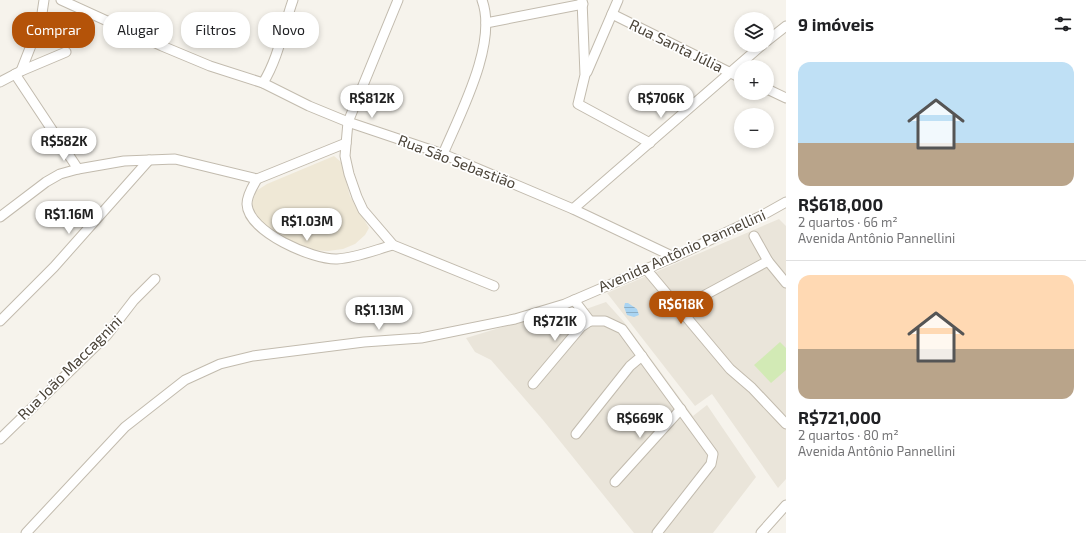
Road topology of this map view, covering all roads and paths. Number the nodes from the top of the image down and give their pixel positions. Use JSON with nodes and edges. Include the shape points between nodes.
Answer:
{"nodes":[{"id":1,"x":44,"y":0,"type":"edge"},
{"id":2,"x":61,"y":0,"type":"edge"},
{"id":3,"x":293,"y":0,"type":"edge"},
{"id":4,"x":398,"y":0,"type":"edge"},
{"id":5,"x":482,"y":0,"type":"edge"},
{"id":6,"x":618,"y":0,"type":"edge"},
{"id":7,"x":583,"y":2,"type":"edge"},
{"id":8,"x":612,"y":14,"type":"junction"},
{"id":9,"x":486,"y":23,"type":"junction"},
{"id":10,"x":786,"y":26,"type":"edge"},
{"id":11,"x":774,"y":35,"type":"edge"},
{"id":12,"x":66,"y":52,"type":"dead end"},
{"id":13,"x":753,"y":52,"type":"edge"},
{"id":14,"x":18,"y":72,"type":"junction"},
{"id":15,"x":729,"y":72,"type":"junction"},
{"id":16,"x":734,"y":74,"type":"edge"},
{"id":17,"x":586,"y":75,"type":"junction"},
{"id":18,"x":0,"y":82,"type":"edge"},
{"id":19,"x":263,"y":83,"type":"junction"},
{"id":20,"x":774,"y":92,"type":"edge"},
{"id":21,"x":786,"y":98,"type":"edge"},
{"id":22,"x":348,"y":122,"type":"junction"},
{"id":23,"x":346,"y":143,"type":"junction"},
{"id":24,"x":650,"y":143,"type":"junction"},
{"id":25,"x":443,"y":154,"type":"junction"},
{"id":26,"x":149,"y":160,"type":"junction"},
{"id":27,"x":78,"y":169,"type":"junction"},
{"id":28,"x":257,"y":179,"type":"junction"},
{"id":29,"x":786,"y":202,"type":"edge"},
{"id":30,"x":573,"y":209,"type":"junction"},
{"id":31,"x":0,"y":217,"type":"edge"},
{"id":32,"x":754,"y":236,"type":"dead end"},
{"id":33,"x":393,"y":245,"type":"junction"},
{"id":34,"x":674,"y":257,"type":"junction"},
{"id":35,"x":768,"y":261,"type":"junction"},
{"id":36,"x":646,"y":269,"type":"junction"},
{"id":37,"x":155,"y":279,"type":"dead end"},
{"id":38,"x":786,"y":283,"type":"edge"},
{"id":39,"x":494,"y":286,"type":"dead end"},
{"id":40,"x":574,"y":300,"type":"junction"},
{"id":41,"x":681,"y":308,"type":"junction"},
{"id":42,"x":0,"y":320,"type":"edge"},
{"id":43,"x":590,"y":320,"type":"junction"},
{"id":44,"x":642,"y":356,"type":"junction"},
{"id":45,"x":534,"y":384,"type":"dead end"},
{"id":46,"x":681,"y":409,"type":"junction"},
{"id":47,"x":786,"y":424,"type":"edge"},
{"id":48,"x":576,"y":434,"type":"dead end"},
{"id":49,"x":0,"y":439,"type":"edge"},
{"id":50,"x":615,"y":482,"type":"dead end"},
{"id":51,"x":786,"y":505,"type":"edge"},
{"id":52,"x":26,"y":533,"type":"edge"},
{"id":53,"x":657,"y":533,"type":"edge"},
{"id":54,"x":761,"y":533,"type":"edge"}],
"edges":[{"from":1,"to":14,"type":"street","via":[[41,20]]},
{"from":2,"to":19,"type":"street","name":"Rua São Sebastião","via":[[196,60]]},
{"from":3,"to":19,"type":"street","via":[[273,66]]},
{"from":4,"to":22,"type":"street"},
{"from":5,"to":9,"type":"street"},
{"from":6,"to":8,"type":"street"},
{"from":7,"to":9,"type":"street"},
{"from":7,"to":17,"type":"street"},
{"from":8,"to":15,"type":"street","name":"Rua Santa Júlia"},
{"from":8,"to":17,"type":"street"},
{"from":9,"to":25,"type":"street","via":[[479,68]]},
{"from":10,"to":11,"type":"street"},
{"from":12,"to":14,"type":"street"},
{"from":13,"to":15,"type":"street"},
{"from":14,"to":18,"type":"street"},
{"from":14,"to":27,"type":"street"},
{"from":15,"to":16,"type":"street","name":"Rua Santa Júlia"},
{"from":15,"to":24,"type":"street"},
{"from":17,"to":24,"type":"street","via":[[578,104]]},
{"from":19,"to":22,"type":"street","name":"Rua São Sebastião","via":[[308,106]]},
{"from":20,"to":21,"type":"street"},
{"from":22,"to":23,"type":"street"},
{"from":22,"to":25,"type":"street","name":"Rua São Sebastião"},
{"from":23,"to":28,"type":"street"},
{"from":23,"to":33,"type":"street","via":[[345,156],[357,197],[363,210]]},
{"from":24,"to":30,"type":"street"},
{"from":25,"to":30,"type":"street","name":"Rua São Sebastião"},
{"from":26,"to":27,"type":"street","via":[[124,161]]},
{"from":26,"to":28,"type":"street","via":[[175,159]]},
{"from":26,"to":42,"type":"street","via":[[54,267]]},
{"from":27,"to":31,"type":"street","via":[[60,174],[46,182]]},
{"from":28,"to":33,"type":"street","via":[[249,194],[249,211],[260,227],[280,240],[323,258],[337,259]]},
{"from":29,"to":34,"type":"street","name":"Avenida Antônio Pannellini"},
{"from":30,"to":34,"type":"street","name":"Rua São Sebastião"},
{"from":32,"to":35,"type":"street"},
{"from":33,"to":39,"type":"street"},
{"from":34,"to":36,"type":"street","name":"Avenida Antônio Pannellini"},
{"from":35,"to":38,"type":"street"},
{"from":35,"to":41,"type":"street"},
{"from":36,"to":40,"type":"street","name":"Avenida Antônio Pannellini"},
{"from":36,"to":41,"type":"street"},
{"from":37,"to":49,"type":"street","name":"Rua João Maccagnini","via":[[134,300],[107,335]]},
{"from":40,"to":43,"type":"street"},
{"from":40,"to":52,"type":"street","name":"Avenida Antônio Pannellini","via":[[515,319],[421,338],[253,356],[213,367],[182,380],[125,427]]},
{"from":41,"to":47,"type":"street","via":[[730,369]]},
{"from":43,"to":44,"type":"street","via":[[605,321],[622,329]]},
{"from":43,"to":45,"type":"street","via":[[581,327]]},
{"from":44,"to":46,"type":"street"},
{"from":44,"to":48,"type":"street","via":[[630,366]]},
{"from":46,"to":50,"type":"street"},
{"from":46,"to":53,"type":"street","via":[[711,450],[713,458]]},
{"from":51,"to":54,"type":"street"}]}
